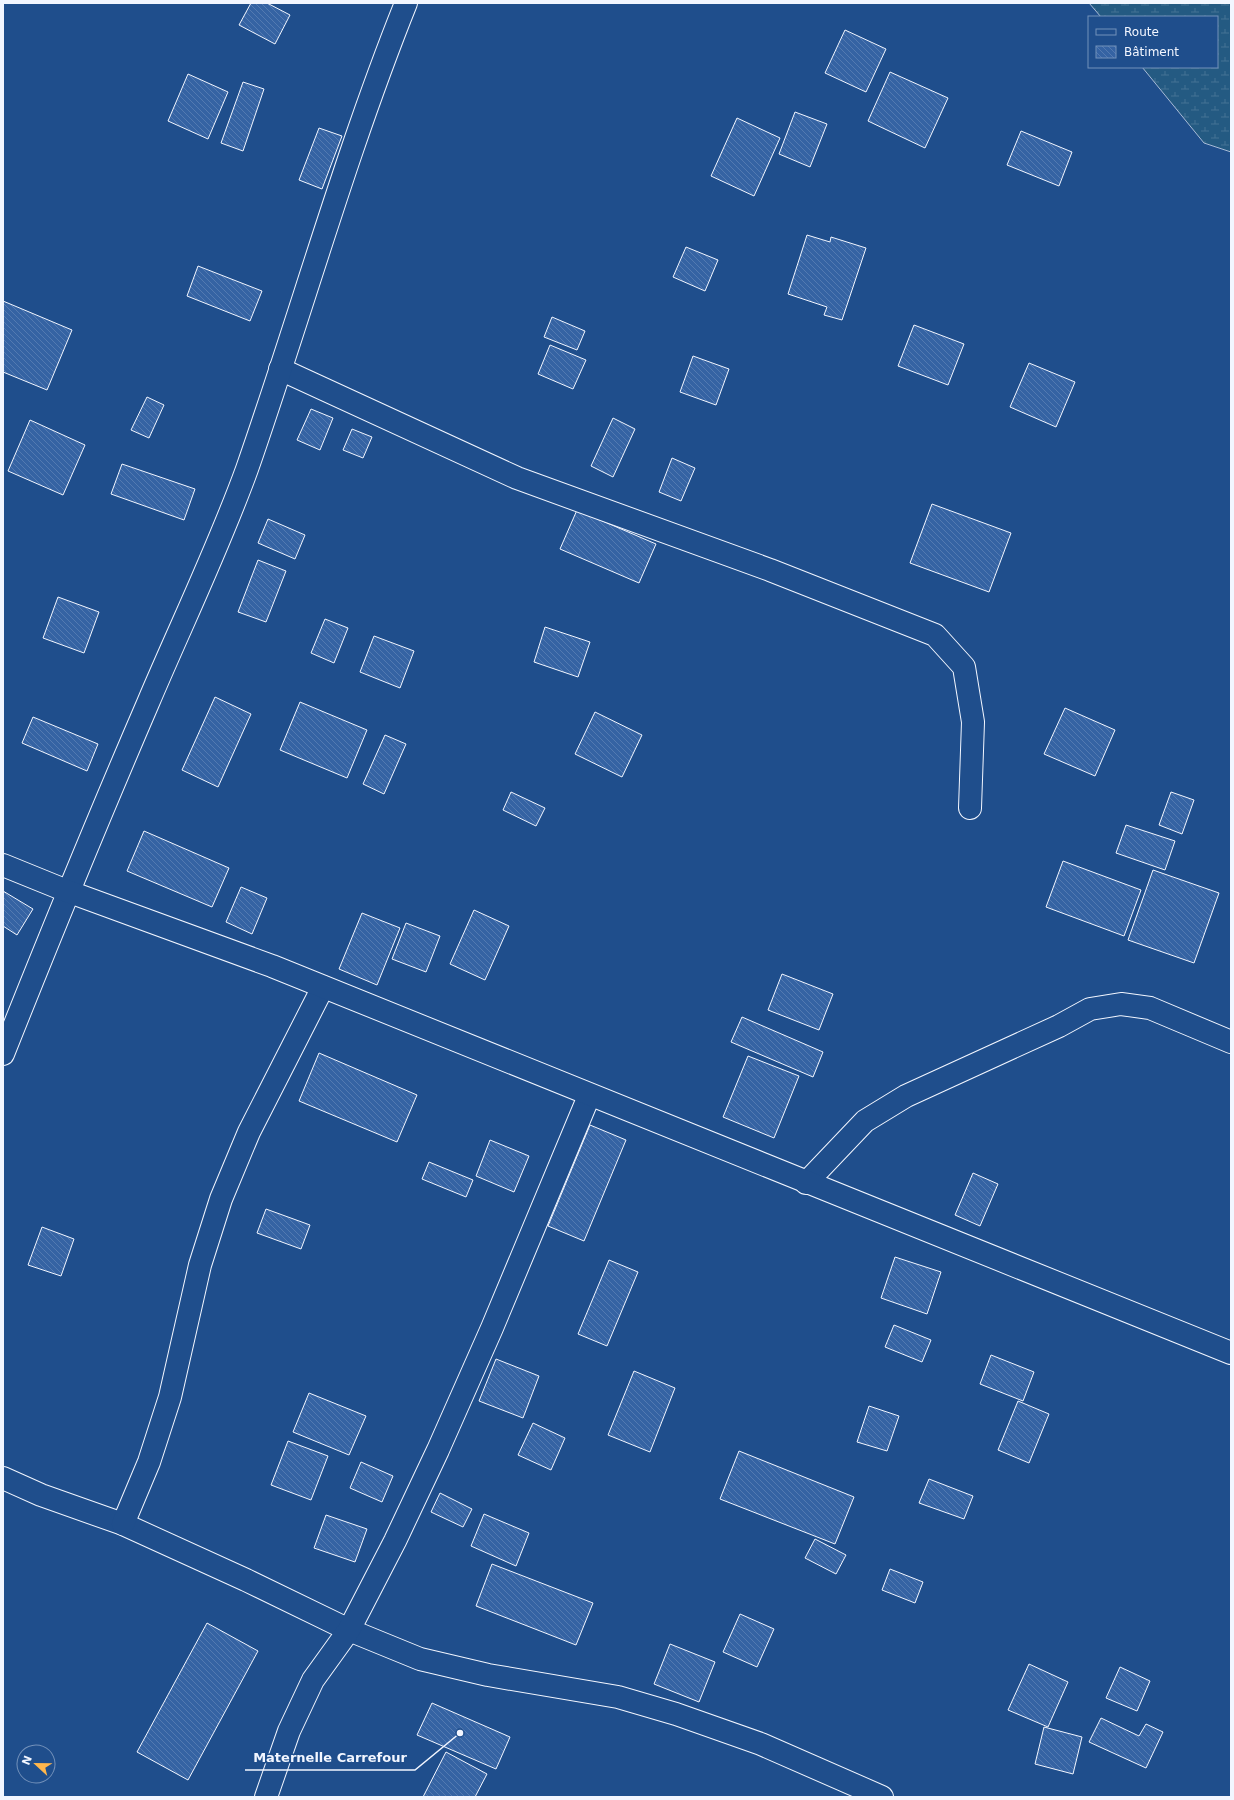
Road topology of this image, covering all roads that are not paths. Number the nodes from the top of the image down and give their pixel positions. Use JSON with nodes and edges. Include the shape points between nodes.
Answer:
{"nodes":[{"id":1,"x":406,"y":3,"type":"edge"},
{"id":2,"x":280,"y":369,"type":"junction"},
{"id":3,"x":970,"y":808,"type":"dead end"},
{"id":4,"x":3,"y":864,"type":"edge"},
{"id":5,"x":67,"y":891,"type":"junction"},
{"id":6,"x":323,"y":987,"type":"junction"},
{"id":7,"x":1231,"y":1042,"type":"edge"},
{"id":8,"x":3,"y":1054,"type":"edge"},
{"id":9,"x":589,"y":1096,"type":"junction"},
{"id":10,"x":806,"y":1183,"type":"junction"},
{"id":11,"x":1231,"y":1354,"type":"edge"},
{"id":12,"x":3,"y":1478,"type":"edge"},
{"id":13,"x":123,"y":1524,"type":"junction"},
{"id":14,"x":349,"y":1630,"type":"junction"},
{"id":15,"x":266,"y":1797,"type":"edge"},
{"id":16,"x":882,"y":1797,"type":"edge"}],
"edges":[{"from":1,"to":2,"type":"street","via":[[346,166]]},
{"from":2,"to":3,"type":"street","via":[[517,478],[770,570],[935,635],[964,667],[974,722]]},
{"from":2,"to":5,"type":"street","via":[[246,470],[208,566]]},
{"from":4,"to":5,"type":"street"},
{"from":5,"to":6,"type":"street"},
{"from":5,"to":8,"type":"street"},
{"from":6,"to":9,"type":"street"},
{"from":6,"to":13,"type":"street","via":[[249,1132],[221,1199],[200,1265],[170,1397],[149,1462]]},
{"from":7,"to":10,"type":"street","via":[[1150,1008],[1121,1004],[1090,1010],[900,1099],[865,1121]]},
{"from":9,"to":10,"type":"street"},
{"from":9,"to":14,"type":"street","via":[[438,1450]]},
{"from":10,"to":11,"type":"street"},
{"from":12,"to":13,"type":"street"},
{"from":13,"to":14,"type":"street"},
{"from":14,"to":15,"type":"street","via":[[313,1680],[288,1731]]},
{"from":14,"to":16,"type":"street","via":[[420,1659],[488,1675],[618,1698],[676,1714],[761,1744]]}]}
